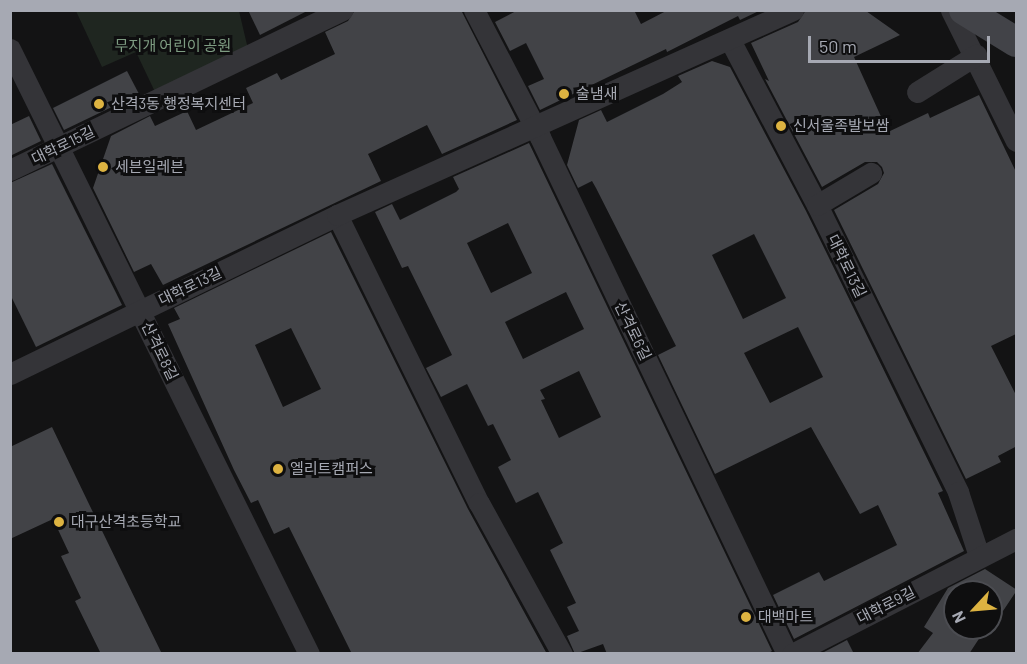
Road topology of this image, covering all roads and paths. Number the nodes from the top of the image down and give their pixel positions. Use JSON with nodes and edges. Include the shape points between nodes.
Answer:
{"nodes":[{"id":1,"x":342,"y":10,"type":"edge"},
{"id":2,"x":474,"y":10,"type":"edge"},
{"id":3,"x":793,"y":10,"type":"edge"},
{"id":4,"x":951,"y":10,"type":"edge"},
{"id":5,"x":964,"y":10,"type":"edge"},
{"id":6,"x":731,"y":42,"type":"junction"},
{"id":7,"x":1017,"y":42,"type":"edge"},
{"id":8,"x":10,"y":49,"type":"edge"},
{"id":9,"x":976,"y":55,"type":"junction"},
{"id":10,"x":916,"y":92,"type":"dead end"},
{"id":11,"x":535,"y":126,"type":"junction"},
{"id":12,"x":1017,"y":141,"type":"edge"},
{"id":13,"x":58,"y":147,"type":"junction"},
{"id":14,"x":10,"y":170,"type":"edge"},
{"id":15,"x":871,"y":173,"type":"dead end"},
{"id":16,"x":817,"y":205,"type":"junction"},
{"id":17,"x":337,"y":215,"type":"junction"},
{"id":18,"x":140,"y":310,"type":"junction"},
{"id":19,"x":10,"y":374,"type":"edge"},
{"id":20,"x":1017,"y":539,"type":"edge"},
{"id":21,"x":980,"y":556,"type":"junction"},
{"id":22,"x":309,"y":654,"type":"edge"},
{"id":23,"x":562,"y":654,"type":"edge"},
{"id":24,"x":790,"y":654,"type":"edge"}],
"edges":[{"from":1,"to":13,"type":"street","name":"대학로15길"},
{"from":2,"to":11,"type":"street","name":"산격로6길"},
{"from":3,"to":6,"type":"street","name":"대학로13길"},
{"from":4,"to":9,"type":"street"},
{"from":5,"to":7,"type":"main road"},
{"from":6,"to":11,"type":"street","name":"대학로13길"},
{"from":6,"to":16,"type":"street","name":"대학로13길"},
{"from":8,"to":13,"type":"street","name":"산격로8길"},
{"from":9,"to":10,"type":"street"},
{"from":9,"to":12,"type":"street"},
{"from":11,"to":17,"type":"street","name":"대학로13길"},
{"from":11,"to":24,"type":"street","name":"산격로6길"},
{"from":13,"to":14,"type":"street","name":"대학로15길"},
{"from":13,"to":18,"type":"street","name":"산격로8길"},
{"from":15,"to":16,"type":"street"},
{"from":16,"to":21,"type":"street","name":"대학로13길","via":[[958,492]]},
{"from":17,"to":18,"type":"street","name":"대학로13길"},
{"from":17,"to":23,"type":"street","via":[[487,517]]},
{"from":18,"to":19,"type":"street","name":"대학로13길"},
{"from":18,"to":22,"type":"street","name":"산격로8길"},
{"from":20,"to":21,"type":"street","name":"대학로9길"},
{"from":21,"to":24,"type":"street","name":"대학로9길"}]}
